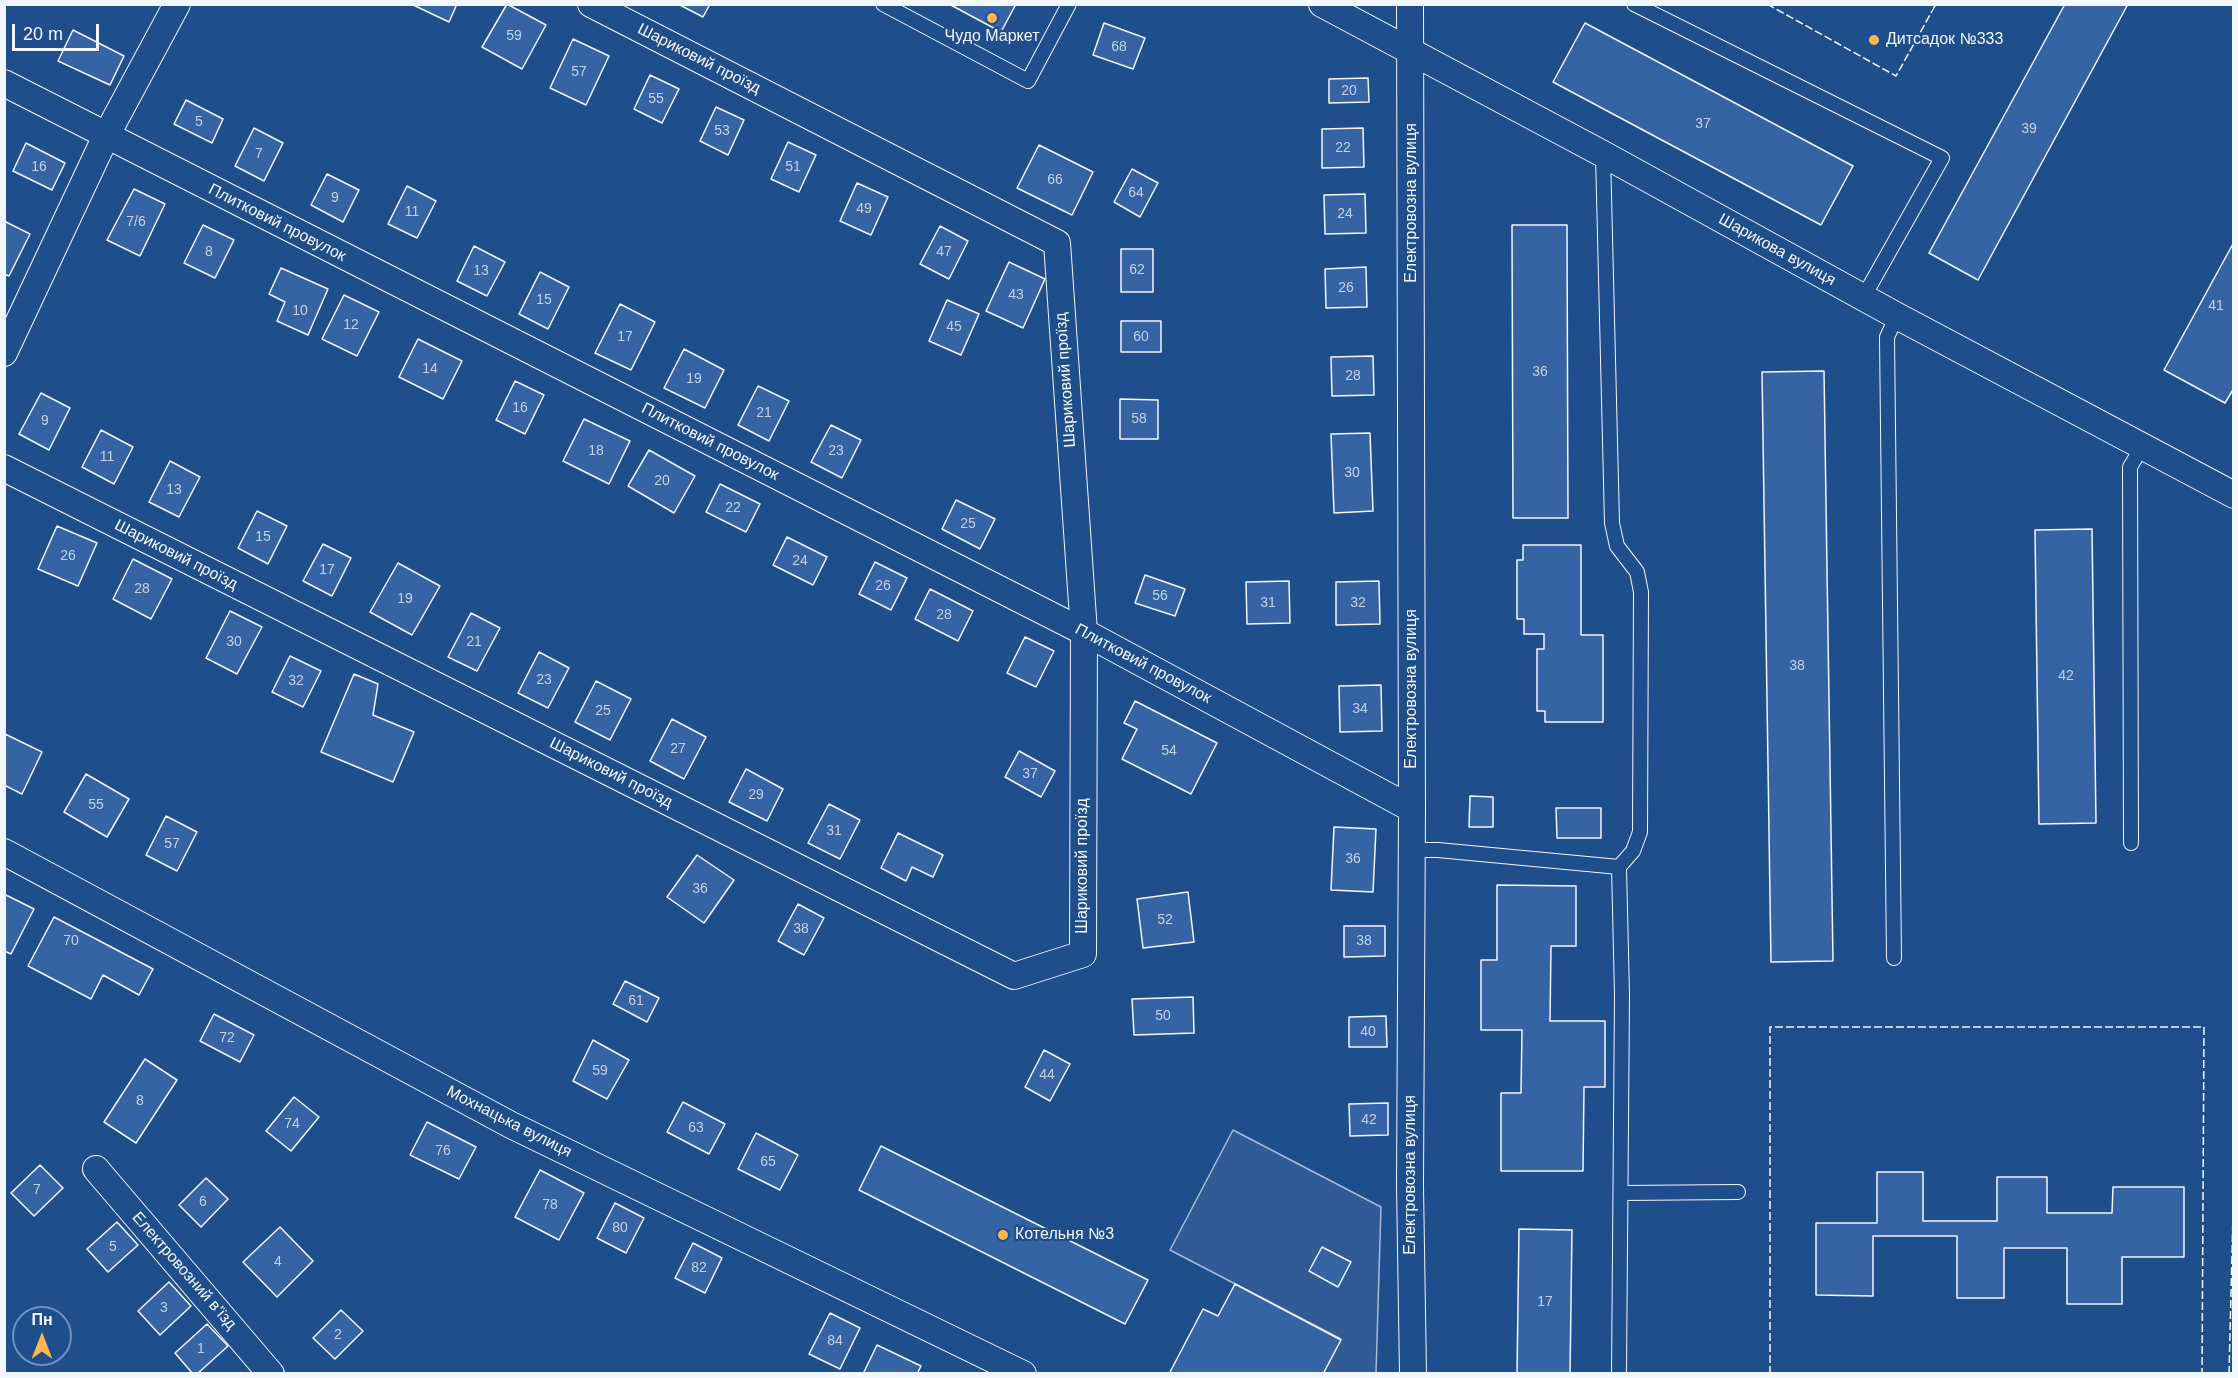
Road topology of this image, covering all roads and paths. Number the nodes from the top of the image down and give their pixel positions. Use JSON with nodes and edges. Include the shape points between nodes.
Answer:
{"nodes":[{"id":1,"x":177,"y":4,"type":"edge"},
{"id":2,"x":591,"y":4,"type":"edge"},
{"id":3,"x":883,"y":4,"type":"edge"},
{"id":4,"x":1069,"y":4,"type":"edge"},
{"id":5,"x":1322,"y":4,"type":"edge"},
{"id":6,"x":1410,"y":4,"type":"edge"},
{"id":7,"x":1634,"y":4,"type":"edge"},
{"id":8,"x":1412,"y":51,"type":"junction"},
{"id":9,"x":4,"y":83,"type":"edge"},
{"id":10,"x":105,"y":136,"type":"junction"},
{"id":11,"x":1603,"y":154,"type":"junction"},
{"id":12,"x":1863,"y":298,"type":"junction"},
{"id":13,"x":1897,"y":316,"type":"junction"},
{"id":14,"x":4,"y":353,"type":"edge"},
{"id":15,"x":2142,"y":447,"type":"junction"},
{"id":16,"x":4,"y":468,"type":"edge"},
{"id":17,"x":2234,"y":495,"type":"edge"},
{"id":18,"x":1084,"y":632,"type":"junction"},
{"id":19,"x":1412,"y":809,"type":"junction"},
{"id":20,"x":2132,"y":843,"type":"dead end"},
{"id":21,"x":1412,"y":850,"type":"junction"},
{"id":22,"x":4,"y":852,"type":"edge"},
{"id":23,"x":1619,"y":867,"type":"junction"},
{"id":24,"x":1894,"y":958,"type":"dead end"},
{"id":25,"x":96,"y":1169,"type":"dead end"},
{"id":26,"x":1738,"y":1192,"type":"dead end"},
{"id":27,"x":1622,"y":1193,"type":"junction"},
{"id":28,"x":272,"y":1374,"type":"edge"},
{"id":29,"x":1023,"y":1374,"type":"edge"},
{"id":30,"x":1413,"y":1374,"type":"edge"},
{"id":31,"x":1619,"y":1374,"type":"edge"}],
"edges":[{"from":1,"to":10,"type":"street"},
{"from":2,"to":18,"type":"street","name":"Шариковий проїзд","via":[[1057,243]]},
{"from":3,"to":4,"type":"lane","via":[[1028,81]]},
{"from":5,"to":8,"type":"street","name":"Шарикова вулиця"},
{"from":6,"to":8,"type":"street","name":"Електровозна вулиця"},
{"from":7,"to":12,"type":"lane","via":[[1942,158]]},
{"from":8,"to":11,"type":"street","name":"Шарикова вулиця"},
{"from":8,"to":19,"type":"street","name":"Електровозна вулиця"},
{"from":9,"to":10,"type":"street","name":"Плитковий провулок"},
{"from":10,"to":14,"type":"street"},
{"from":10,"to":18,"type":"street","name":"Плитковий провулок"},
{"from":11,"to":12,"type":"street","name":"Шарикова вулиця"},
{"from":11,"to":23,"type":"lane","via":[[1612,523],[1617,546],[1637,572],[1641,592],[1640,832],[1633,851]]},
{"from":12,"to":13,"type":"street","name":"Шарикова вулиця"},
{"from":13,"to":15,"type":"street","name":"Шарикова вулиця"},
{"from":13,"to":24,"type":"lane","via":[[1887,337]]},
{"from":15,"to":17,"type":"street","name":"Шарикова вулиця"},
{"from":15,"to":20,"type":"lane","via":[[2130,467]]},
{"from":16,"to":18,"type":"street","name":"Шариковий проїзд","via":[[1014,976],[1083,954]]},
{"from":18,"to":19,"type":"street","name":"Плитковий провулок"},
{"from":19,"to":21,"type":"street","name":"Електровозна вулиця"},
{"from":21,"to":23,"type":"lane"},
{"from":21,"to":30,"type":"street","name":"Електровозна вулиця"},
{"from":22,"to":29,"type":"street","name":"Мохнацька вулиця","via":[[511,1125]]},
{"from":23,"to":27,"type":"lane"},
{"from":25,"to":28,"type":"street","name":"Електровозний в’їзд"},
{"from":26,"to":27,"type":"lane"},
{"from":27,"to":31,"type":"lane"}]}
